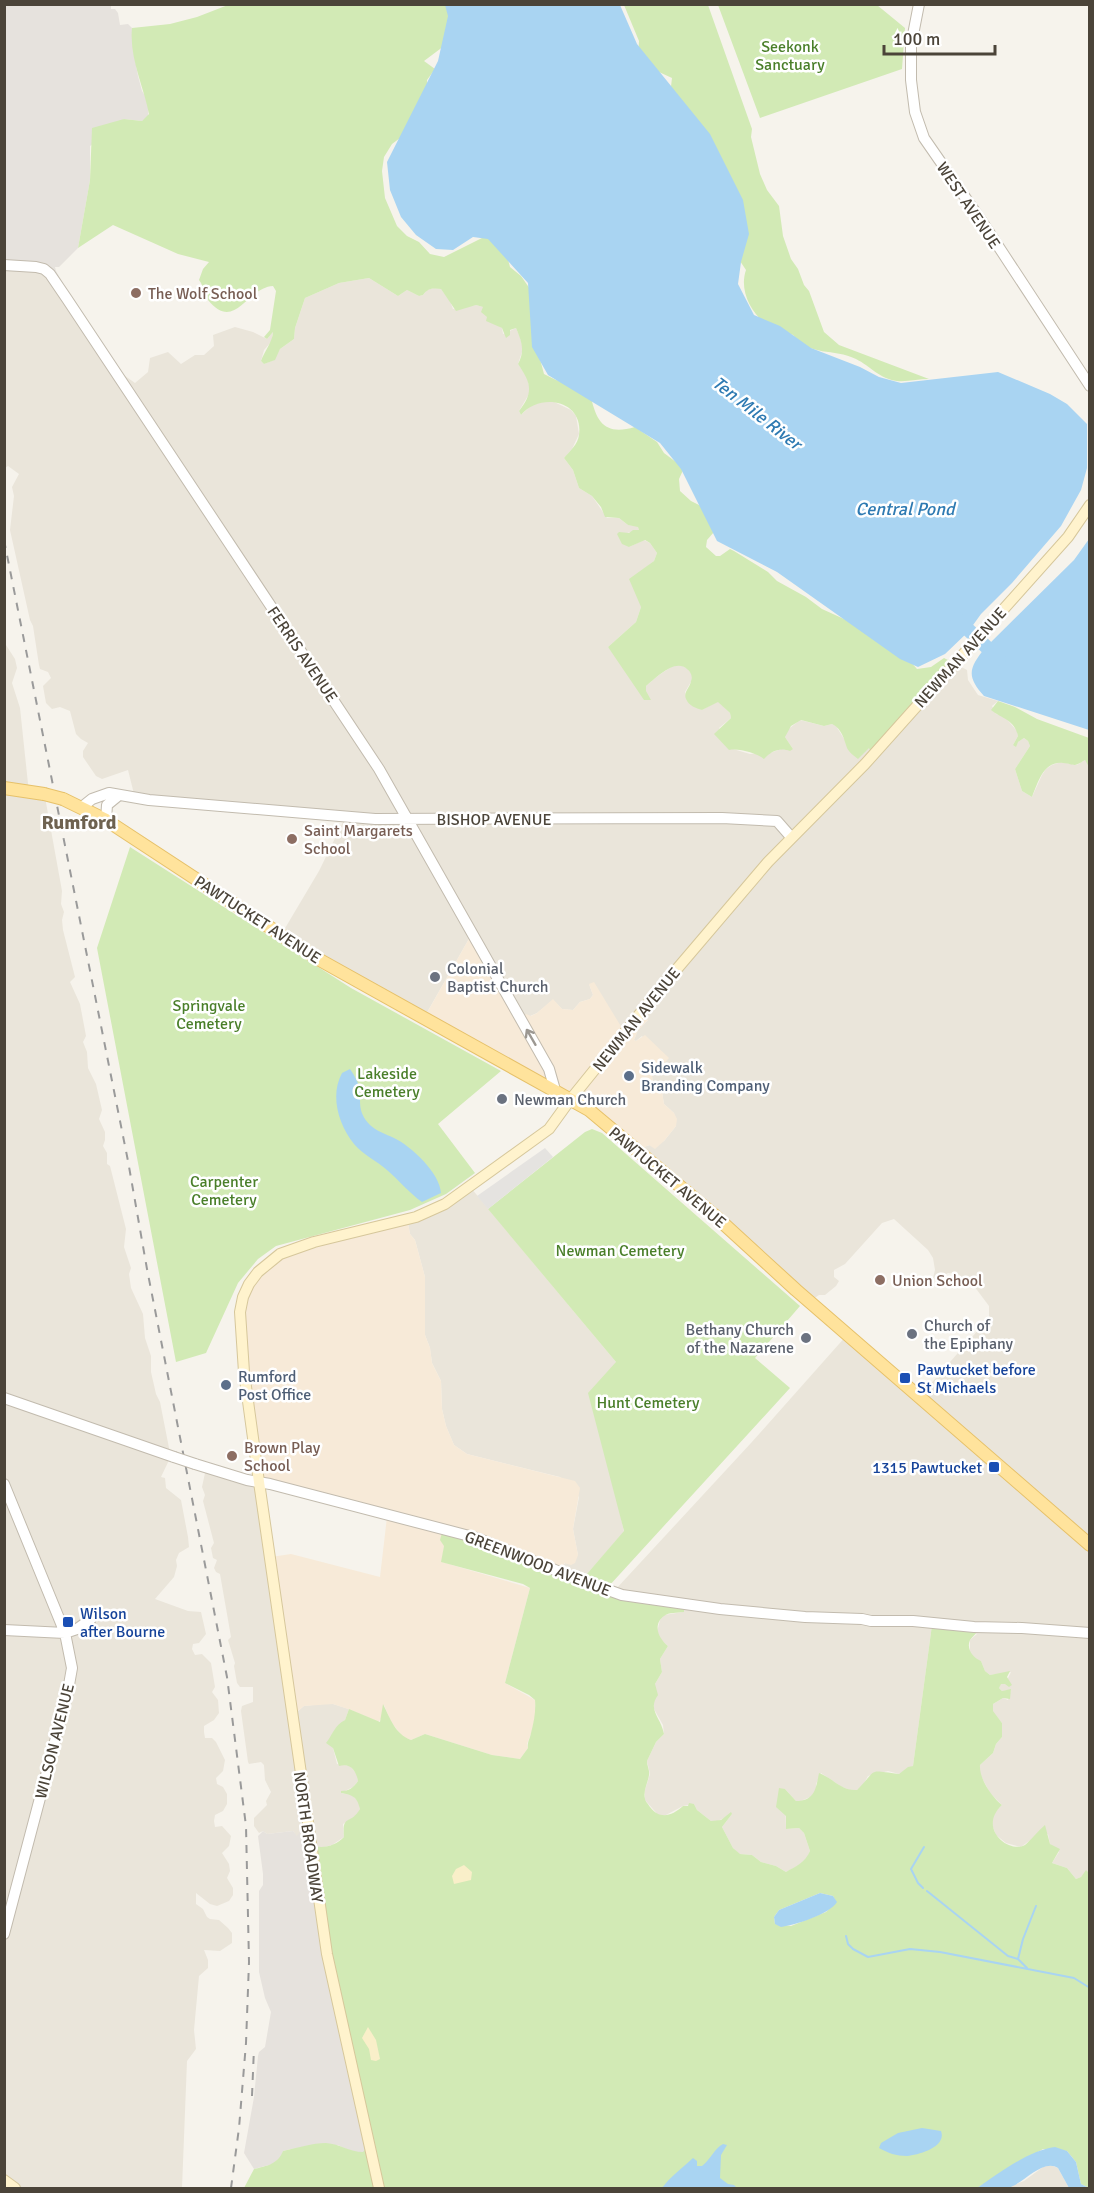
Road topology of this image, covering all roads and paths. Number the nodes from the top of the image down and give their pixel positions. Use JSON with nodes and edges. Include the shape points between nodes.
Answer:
{"nodes":[{"id":1,"x":919,"y":4,"type":"edge"},
{"id":2,"x":4,"y":265,"type":"edge"},
{"id":3,"x":1089,"y":386,"type":"edge"},
{"id":4,"x":1089,"y":505,"type":"edge"},
{"id":5,"x":4,"y":788,"type":"edge"},
{"id":6,"x":118,"y":796,"type":"junction"},
{"id":7,"x":82,"y":807,"type":"junction"},
{"id":8,"x":407,"y":819,"type":"junction"},
{"id":9,"x":106,"y":820,"type":"junction"},
{"id":10,"x":791,"y":837,"type":"junction"},
{"id":11,"x":555,"y":1090,"type":"junction"},
{"id":12,"x":570,"y":1100,"type":"junction"},
{"id":13,"x":4,"y":1398,"type":"edge"},
{"id":14,"x":259,"y":1482,"type":"junction"},
{"id":15,"x":4,"y":1484,"type":"edge"},
{"id":16,"x":1089,"y":1545,"type":"edge"},
{"id":17,"x":91,"y":1619,"type":"dead end"},
{"id":18,"x":4,"y":1630,"type":"edge"},
{"id":19,"x":65,"y":1632,"type":"junction"},
{"id":20,"x":1089,"y":1633,"type":"edge"},
{"id":21,"x":4,"y":1934,"type":"edge"},
{"id":22,"x":4,"y":2180,"type":"edge"},
{"id":23,"x":15,"y":2188,"type":"edge"},
{"id":24,"x":379,"y":2188,"type":"edge"}],
"edges":[{"from":1,"to":3,"type":"street","name":"WEST AVENUE","via":[[911,45],[911,80],[915,112],[924,138]]},
{"from":2,"to":8,"type":"street","name":"FERRIS AVENUE","via":[[36,267],[50,274],[379,769]]},
{"from":4,"to":10,"type":"main road","name":"NEWMAN AVENUE","via":[[1068,537],[865,764]]},
{"from":5,"to":7,"type":"main road","name":"PAWTUCKET AVENUE","bridge":true,"via":[[44,794]]},
{"from":6,"to":7,"type":"street","name":"BISHOP AVENUE","via":[[101,796]]},
{"from":6,"to":8,"type":"street","name":"BISHOP AVENUE","via":[[334,817]]},
{"from":6,"to":9,"type":"street","via":[[107,805]]},
{"from":7,"to":9,"type":"main road","name":"PAWTUCKET AVENUE"},
{"from":8,"to":10,"type":"street","name":"BISHOP AVENUE","via":[[777,820]]},
{"from":11,"to":8,"type":"street","name":"FERRIS AVENUE","one_way":true,"via":[[549,1069]]},
{"from":9,"to":11,"type":"main road","name":"PAWTUCKET AVENUE","via":[[313,956]]},
{"from":10,"to":12,"type":"main road","name":"NEWMAN AVENUE"},
{"from":11,"to":12,"type":"main road","name":"PAWTUCKET AVENUE"},
{"from":12,"to":14,"type":"main road","name":"NEWMAN AVENUE","via":[[549,1129],[445,1204],[416,1217],[296,1247],[258,1272],[243,1297],[240,1312]]},
{"from":12,"to":16,"type":"main road","name":"PAWTUCKET AVENUE","via":[[589,1110],[713,1214]]},
{"from":13,"to":14,"type":"street","name":"GREENWOOD AVENUE","bridge":true},
{"from":14,"to":20,"type":"street","name":"GREENWOOD AVENUE","via":[[477,1538],[622,1595],[805,1617]]},
{"from":14,"to":24,"type":"main road","name":"NORTH BROADWAY","via":[[327,1954]]},
{"from":15,"to":19,"type":"street","name":"WILSON AVENUE"},
{"from":17,"to":19,"type":"street","via":[[72,1632]]},
{"from":18,"to":19,"type":"street"},
{"from":19,"to":21,"type":"street","name":"WILSON AVENUE","via":[[72,1668],[67,1696]]},
{"from":22,"to":23,"type":"main road"}]}
